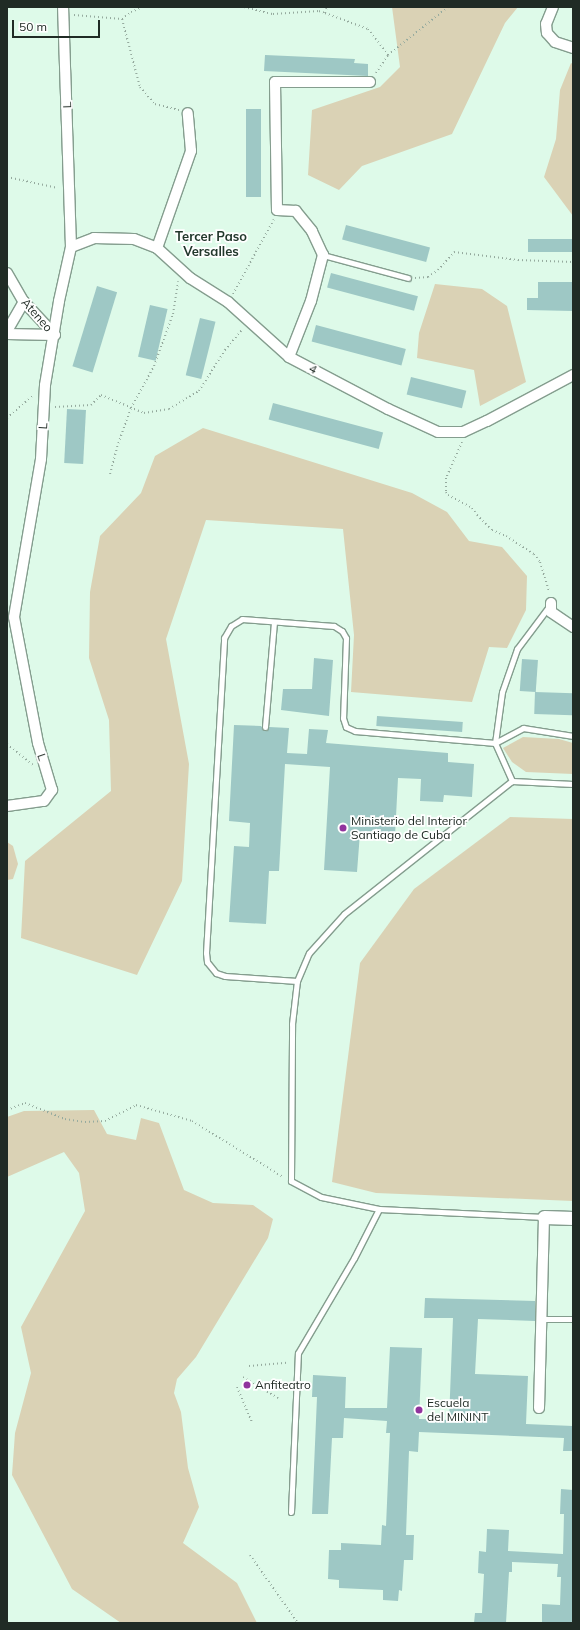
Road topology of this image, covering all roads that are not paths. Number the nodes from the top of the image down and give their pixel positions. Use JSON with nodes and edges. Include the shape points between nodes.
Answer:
{"nodes":[{"id":1,"x":553,"y":7,"type":"edge"},
{"id":2,"x":62,"y":9,"type":"edge"},
{"id":3,"x":573,"y":48,"type":"edge"},
{"id":4,"x":370,"y":82,"type":"road end"},
{"id":5,"x":188,"y":113,"type":"road end"},
{"id":6,"x":71,"y":247,"type":"junction"},
{"id":7,"x":157,"y":248,"type":"junction"},
{"id":8,"x":323,"y":255,"type":"junction"},
{"id":9,"x":7,"y":273,"type":"edge"},
{"id":10,"x":408,"y":278,"type":"road end"},
{"id":11,"x":24,"y":302,"type":"junction"},
{"id":12,"x":7,"y":331,"type":"edge"},
{"id":13,"x":7,"y":334,"type":"edge"},
{"id":14,"x":54,"y":335,"type":"junction"},
{"id":15,"x":289,"y":357,"type":"junction"},
{"id":16,"x":573,"y":375,"type":"edge"},
{"id":17,"x":551,"y":603,"type":"joint"},
{"id":18,"x":274,"y":622,"type":"junction"},
{"id":19,"x":573,"y":627,"type":"edge"},
{"id":20,"x":265,"y":727,"type":"dead end"},
{"id":21,"x":573,"y":736,"type":"edge"},
{"id":22,"x":495,"y":743,"type":"junction"},
{"id":23,"x":512,"y":781,"type":"junction"},
{"id":24,"x":573,"y":784,"type":"edge"},
{"id":25,"x":7,"y":806,"type":"edge"},
{"id":26,"x":297,"y":981,"type":"junction"},
{"id":27,"x":379,"y":1209,"type":"junction"},
{"id":28,"x":544,"y":1217,"type":"junction"},
{"id":29,"x":573,"y":1218,"type":"edge"},
{"id":30,"x":542,"y":1319,"type":"junction"},
{"id":31,"x":573,"y":1319,"type":"edge"},
{"id":32,"x":539,"y":1408,"type":"dead end"},
{"id":33,"x":291,"y":1512,"type":"dead end"}],
"edges":[{"from":1,"to":3,"type":"street","via":[[546,24],[547,33],[556,42]]},
{"from":2,"to":6,"type":"street","name":"L"},
{"from":4,"to":8,"type":"street","via":[[275,82],[277,210],[296,211],[312,231]]},
{"from":5,"to":7,"type":"street","via":[[191,150]]},
{"from":6,"to":7,"type":"street","name":"4","via":[[94,238],[134,240]]},
{"from":6,"to":14,"type":"street","name":"L"},
{"from":7,"to":15,"type":"street","name":"4","via":[[190,278],[228,302]]},
{"from":8,"to":10,"type":"lane"},
{"from":8,"to":15,"type":"street","via":[[311,301]]},
{"from":9,"to":11,"type":"street","name":"Ateneo"},
{"from":11,"to":12,"type":"street"},
{"from":11,"to":14,"type":"street","name":"Ateneo"},
{"from":13,"to":14,"type":"street"},
{"from":14,"to":25,"type":"street","name":"L","via":[[45,385],[41,459],[14,617],[38,743],[52,790],[44,801]]},
{"from":15,"to":16,"type":"street","name":"4","via":[[388,410],[438,432],[463,432]]},
{"from":17,"to":19,"type":"street","via":[[551,612]]},
{"from":17,"to":22,"type":"lane","via":[[517,649],[502,692]]},
{"from":18,"to":20,"type":"lane"},
{"from":18,"to":22,"type":"lane","via":[[334,626],[342,631],[346,638],[342,718],[346,727],[355,731]]},
{"from":18,"to":26,"type":"lane","via":[[242,619],[232,626],[224,638],[206,953],[207,962],[216,973],[225,976]]},
{"from":21,"to":22,"type":"lane","via":[[523,728]]},
{"from":22,"to":23,"type":"lane"},
{"from":23,"to":24,"type":"lane"},
{"from":23,"to":26,"type":"lane","via":[[344,914],[310,953]]},
{"from":26,"to":27,"type":"lane","via":[[292,1024],[291,1181],[321,1197]]},
{"from":27,"to":28,"type":"lane"},
{"from":27,"to":33,"type":"lane","via":[[354,1258],[298,1353]]},
{"from":28,"to":29,"type":"street"},
{"from":28,"to":30,"type":"street"},
{"from":30,"to":31,"type":"lane"},
{"from":30,"to":32,"type":"street"}]}
